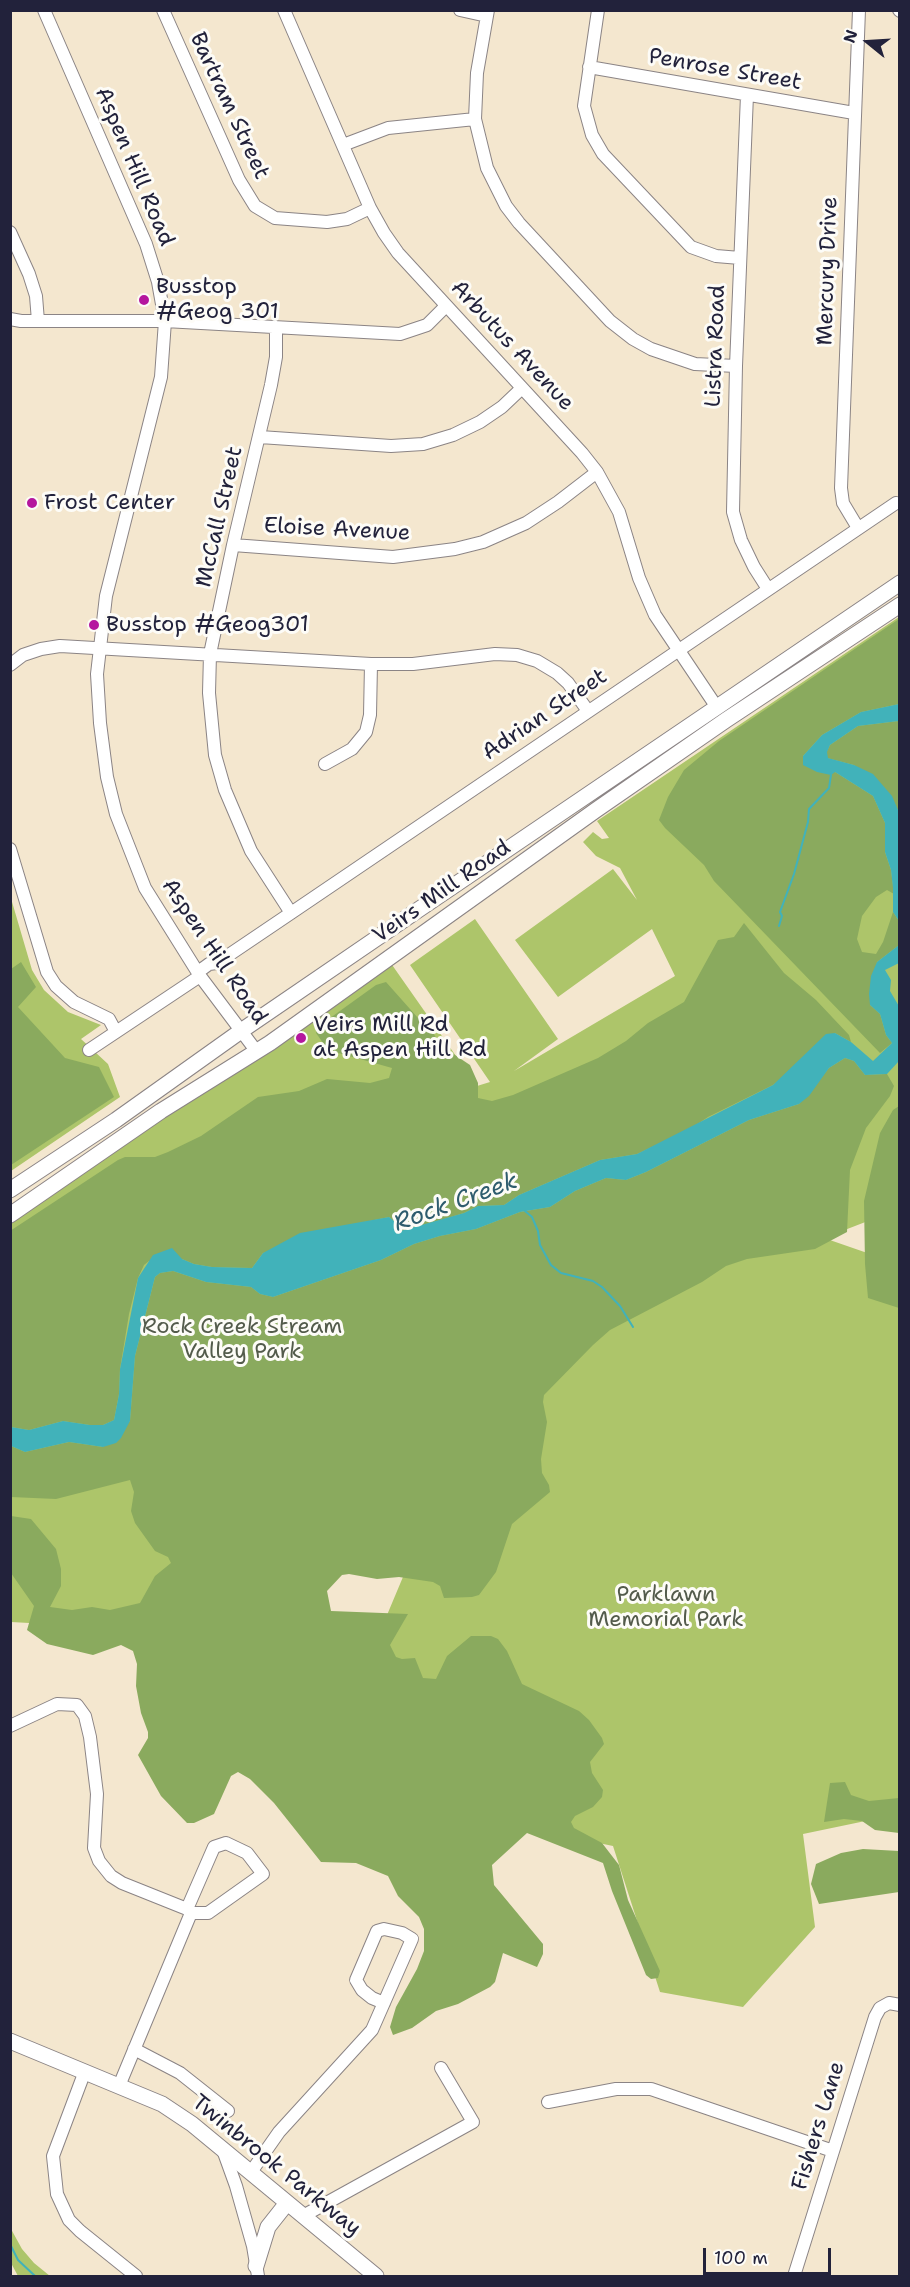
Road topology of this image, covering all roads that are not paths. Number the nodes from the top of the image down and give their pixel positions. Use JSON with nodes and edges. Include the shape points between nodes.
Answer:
{"nodes":[{"id":1,"x":44,"y":10,"type":"edge"},
{"id":2,"x":163,"y":10,"type":"edge"},
{"id":3,"x":284,"y":10,"type":"edge"},
{"id":4,"x":460,"y":10,"type":"edge"},
{"id":5,"x":598,"y":10,"type":"edge"},
{"id":6,"x":859,"y":10,"type":"edge"},
{"id":7,"x":487,"y":13,"type":"edge"},
{"id":8,"x":589,"y":67,"type":"junction"},
{"id":9,"x":747,"y":95,"type":"junction"},
{"id":10,"x":854,"y":113,"type":"junction"},
{"id":11,"x":475,"y":119,"type":"junction"},
{"id":12,"x":343,"y":145,"type":"junction"},
{"id":13,"x":370,"y":208,"type":"junction"},
{"id":14,"x":10,"y":232,"type":"edge"},
{"id":15,"x":740,"y":258,"type":"junction"},
{"id":16,"x":447,"y":306,"type":"junction"},
{"id":17,"x":10,"y":319,"type":"edge"},
{"id":18,"x":38,"y":321,"type":"junction"},
{"id":19,"x":165,"y":321,"type":"junction"},
{"id":20,"x":276,"y":327,"type":"junction"},
{"id":21,"x":736,"y":366,"type":"junction"},
{"id":22,"x":522,"y":388,"type":"junction"},
{"id":23,"x":260,"y":437,"type":"junction"},
{"id":24,"x":597,"y":472,"type":"junction"},
{"id":25,"x":896,"y":502,"type":"dead end"},
{"id":26,"x":858,"y":528,"type":"junction"},
{"id":27,"x":233,"y":545,"type":"junction"},
{"id":28,"x":900,"y":583,"type":"edge"},
{"id":29,"x":768,"y":589,"type":"junction"},
{"id":30,"x":900,"y":605,"type":"edge"},
{"id":31,"x":100,"y":647,"type":"junction"},
{"id":32,"x":678,"y":650,"type":"junction"},
{"id":33,"x":210,"y":654,"type":"junction"},
{"id":34,"x":10,"y":664,"type":"edge"},
{"id":35,"x":371,"y":664,"type":"junction"},
{"id":36,"x":758,"y":679,"type":"junction"},
{"id":37,"x":766,"y":694,"type":"junction"},
{"id":38,"x":716,"y":706,"type":"junction"},
{"id":39,"x":588,"y":711,"type":"junction"},
{"id":40,"x":325,"y":764,"type":"dead end"},
{"id":41,"x":10,"y":849,"type":"edge"},
{"id":42,"x":291,"y":913,"type":"junction"},
{"id":43,"x":200,"y":975,"type":"junction"},
{"id":44,"x":241,"y":1031,"type":"junction"},
{"id":45,"x":116,"y":1032,"type":"junction"},
{"id":46,"x":89,"y":1050,"type":"dead end"},
{"id":47,"x":257,"y":1052,"type":"junction"},
{"id":48,"x":10,"y":1190,"type":"edge"},
{"id":49,"x":10,"y":1215,"type":"edge"},
{"id":50,"x":10,"y":1726,"type":"edge"},
{"id":51,"x":189,"y":1911,"type":"junction"},
{"id":52,"x":384,"y":2003,"type":"junction"},
{"id":53,"x":900,"y":2005,"type":"edge"},
{"id":54,"x":10,"y":2041,"type":"edge"},
{"id":55,"x":134,"y":2049,"type":"junction"},
{"id":56,"x":441,"y":2068,"type":"dead end"},
{"id":57,"x":85,"y":2071,"type":"junction"},
{"id":58,"x":119,"y":2086,"type":"junction"},
{"id":59,"x":548,"y":2102,"type":"dead end"},
{"id":60,"x":228,"y":2111,"type":"dead end"},
{"id":61,"x":223,"y":2150,"type":"junction"},
{"id":62,"x":833,"y":2151,"type":"junction"},
{"id":63,"x":251,"y":2172,"type":"junction"},
{"id":64,"x":284,"y":2200,"type":"junction"},
{"id":65,"x":303,"y":2216,"type":"junction"},
{"id":66,"x":253,"y":2246,"type":"junction"},
{"id":67,"x":257,"y":2271,"type":"edge"},
{"id":68,"x":136,"y":2277,"type":"edge"},
{"id":69,"x":376,"y":2277,"type":"edge"},
{"id":70,"x":794,"y":2277,"type":"edge"}],
"edges":[{"from":1,"to":19,"type":"street","name":"Aspen Hill Road","via":[[146,244],[159,282]]},
{"from":2,"to":13,"type":"street","name":"Bartram Street","via":[[239,180],[255,206],[275,218],[327,222],[346,219]]},
{"from":3,"to":12,"type":"street","name":"Arbutus Avenue"},
{"from":4,"to":7,"type":"street"},
{"from":5,"to":8,"type":"street"},
{"from":6,"to":10,"type":"street","name":"Mercury Drive"},
{"from":7,"to":11,"type":"street","via":[[477,73]]},
{"from":8,"to":9,"type":"street","name":"Penrose Street"},
{"from":8,"to":15,"type":"street","via":[[584,106],[592,135],[603,154],[691,247],[716,256]]},
{"from":9,"to":10,"type":"street","name":"Penrose Street"},
{"from":9,"to":15,"type":"street","name":"Listra Road"},
{"from":10,"to":26,"type":"street","name":"Mercury Drive","via":[[841,488],[843,503]]},
{"from":11,"to":12,"type":"street","via":[[388,128]]},
{"from":11,"to":21,"type":"street","via":[[487,168],[506,206],[610,321],[633,339],[667,356]]},
{"from":12,"to":13,"type":"street","name":"Arbutus Avenue"},
{"from":13,"to":16,"type":"street","name":"Arbutus Avenue","via":[[398,253]]},
{"from":14,"to":18,"type":"street","via":[[36,296]]},
{"from":15,"to":21,"type":"street","name":"Listra Road"},
{"from":16,"to":20,"type":"street","via":[[427,325],[409,333]]},
{"from":16,"to":22,"type":"street","name":"Arbutus Avenue"},
{"from":17,"to":18,"type":"street"},
{"from":18,"to":19,"type":"street"},
{"from":19,"to":20,"type":"street"},
{"from":19,"to":31,"type":"street","name":"Aspen Hill Road","via":[[161,377],[106,596]]},
{"from":20,"to":23,"type":"street","name":"McCall Street","via":[[276,357]]},
{"from":21,"to":29,"type":"street","name":"Listra Road","via":[[733,512],[741,540]]},
{"from":22,"to":23,"type":"street","via":[[480,422],[423,444],[391,446]]},
{"from":22,"to":24,"type":"street","name":"Arbutus Avenue"},
{"from":23,"to":27,"type":"street","name":"McCall Street"},
{"from":24,"to":27,"type":"street","name":"Eloise Avenue","via":[[526,523],[483,542],[455,549],[393,557]]},
{"from":24,"to":32,"type":"street","name":"Arbutus Avenue","via":[[619,512],[655,615]]},
{"from":25,"to":26,"type":"street","name":"Adrian Street"},
{"from":26,"to":29,"type":"street","name":"Adrian Street"},
{"from":27,"to":33,"type":"street","name":"McCall Street"},
{"from":28,"to":36,"type":"main road","name":"Veirs Mill Road"},
{"from":29,"to":32,"type":"street","name":"Adrian Street"},
{"from":30,"to":37,"type":"main road","name":"Veirs Mill Road"},
{"from":31,"to":33,"type":"street"},
{"from":31,"to":34,"type":"street","via":[[41,649]]},
{"from":31,"to":43,"type":"street","name":"Aspen Hill Road","via":[[100,723],[116,814],[145,888]]},
{"from":32,"to":38,"type":"street","name":"Arbutus Avenue"},
{"from":32,"to":39,"type":"street","name":"Adrian Street"},
{"from":33,"to":35,"type":"street"},
{"from":33,"to":42,"type":"street","name":"McCall Street","via":[[210,721],[225,790],[251,851]]},
{"from":35,"to":39,"type":"street","via":[[517,655],[557,673]]},
{"from":35,"to":40,"type":"street","via":[[366,732],[352,749]]},
{"from":36,"to":37,"type":"main road"},
{"from":36,"to":38,"type":"main road","name":"Veirs Mill Road"},
{"from":37,"to":47,"type":"main road","name":"Veirs Mill Road"},
{"from":38,"to":44,"type":"main road","name":"Veirs Mill Road"},
{"from":39,"to":42,"type":"street","name":"Adrian Street"},
{"from":41,"to":45,"type":"street","via":[[47,972],[74,1002],[109,1018]]},
{"from":42,"to":43,"type":"street","name":"Adrian Street","via":[[217,963],[209,964]]},
{"from":43,"to":44,"type":"street","name":"Aspen Hill Road"},
{"from":43,"to":45,"type":"street","name":"Adrian Street"},
{"from":44,"to":47,"type":"street","name":"Aspen Hill Road"},
{"from":44,"to":48,"type":"main road","name":"Veirs Mill Road"},
{"from":45,"to":46,"type":"street","name":"Adrian Street"},
{"from":47,"to":49,"type":"main road","name":"Veirs Mill Road","via":[[161,1111]]},
{"from":50,"to":51,"type":"street","via":[[57,1704],[77,1705],[85,1716],[90,1737],[97,1794],[94,1848],[99,1861],[123,1883]]},
{"from":51,"to":51,"type":"street","via":[[208,1913],[263,1874],[247,1853],[226,1843],[214,1847]]},
{"from":51,"to":55,"type":"street"},
{"from":52,"to":52,"type":"street","via":[[367,1994],[356,1980],[377,1931],[384,1929],[412,1939]]},
{"from":52,"to":63,"type":"street","via":[[372,2031],[279,2132]]},
{"from":53,"to":62,"type":"street","name":"Fishers Lane","via":[[880,2008],[875,2017]]},
{"from":54,"to":57,"type":"main road","name":"Twinbrook Parkway"},
{"from":55,"to":58,"type":"street"},
{"from":55,"to":60,"type":"street","via":[[180,2073]]},
{"from":56,"to":65,"type":"street","via":[[473,2122]]},
{"from":57,"to":58,"type":"main road","name":"Twinbrook Parkway"},
{"from":57,"to":68,"type":"street","via":[[53,2156],[57,2194],[69,2220]]},
{"from":58,"to":61,"type":"main road","name":"Twinbrook Parkway","via":[[162,2104]]},
{"from":59,"to":62,"type":"street","via":[[616,2090],[651,2089]]},
{"from":61,"to":63,"type":"main road","name":"Twinbrook Parkway"},
{"from":61,"to":66,"type":"street"},
{"from":62,"to":70,"type":"street","name":"Fishers Lane"},
{"from":63,"to":64,"type":"main road","name":"Twinbrook Parkway"},
{"from":64,"to":65,"type":"main road","name":"Twinbrook Parkway"},
{"from":64,"to":66,"type":"main road","via":[[261,2223]]},
{"from":64,"to":67,"type":"main road","via":[[268,2227]]},
{"from":65,"to":69,"type":"main road","name":"Twinbrook Parkway"},
{"from":66,"to":67,"type":"street"}]}
